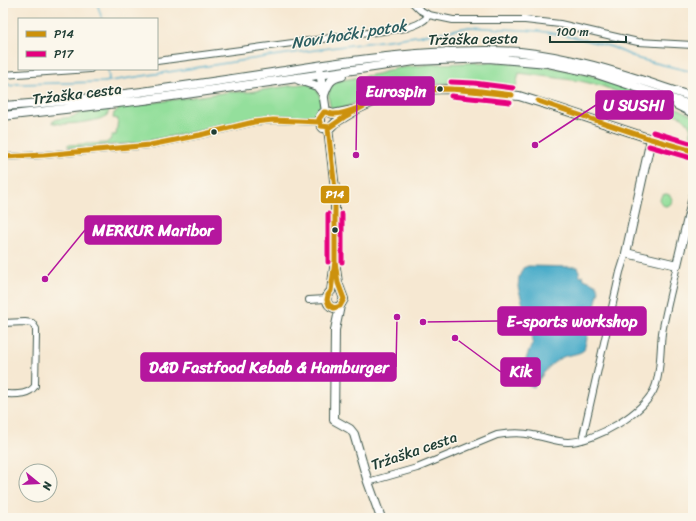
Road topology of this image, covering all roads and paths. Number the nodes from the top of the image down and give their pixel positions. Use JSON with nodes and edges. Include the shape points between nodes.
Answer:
{"nodes":[{"id":1,"x":414,"y":3,"type":"edge"},
{"id":2,"x":429,"y":15,"type":"junction"},
{"id":3,"x":693,"y":45,"type":"edge"},
{"id":4,"x":158,"y":62,"type":"edge"},
{"id":5,"x":319,"y":66,"type":"junction"},
{"id":6,"x":361,"y":69,"type":"junction"},
{"id":7,"x":78,"y":70,"type":"edge"},
{"id":8,"x":321,"y":75,"type":"junction"},
{"id":9,"x":3,"y":76,"type":"edge"},
{"id":10,"x":296,"y":79,"type":"junction"},
{"id":11,"x":324,"y":95,"type":"junction"},
{"id":12,"x":665,"y":97,"type":"junction"},
{"id":13,"x":693,"y":97,"type":"edge"},
{"id":14,"x":4,"y":106,"type":"edge"},
{"id":15,"x":693,"y":106,"type":"edge"},
{"id":16,"x":358,"y":109,"type":"junction"},
{"id":17,"x":330,"y":113,"type":"junction"},
{"id":18,"x":693,"y":113,"type":"edge"},
{"id":19,"x":3,"y":116,"type":"edge"},
{"id":20,"x":319,"y":122,"type":"junction"},
{"id":21,"x":332,"y":126,"type":"junction"},
{"id":22,"x":651,"y":139,"type":"junction"},
{"id":23,"x":693,"y":151,"type":"edge"},
{"id":24,"x":3,"y":157,"type":"edge"},
{"id":25,"x":693,"y":197,"type":"edge"},
{"id":26,"x":626,"y":253,"type":"junction"},
{"id":27,"x":335,"y":261,"type":"junction"},
{"id":28,"x":677,"y":265,"type":"junction"},
{"id":29,"x":331,"y":291,"type":"junction"},
{"id":30,"x":340,"y":292,"type":"junction"},
{"id":31,"x":309,"y":300,"type":"dead end"},
{"id":32,"x":329,"y":303,"type":"junction"},
{"id":33,"x":340,"y":306,"type":"junction"},
{"id":34,"x":3,"y":323,"type":"edge"},
{"id":35,"x":335,"y":330,"type":"junction"},
{"id":36,"x":3,"y":394,"type":"edge"},
{"id":37,"x":582,"y":440,"type":"junction"},
{"id":38,"x":368,"y":482,"type":"junction"},
{"id":39,"x":381,"y":518,"type":"edge"}],
"edges":[{"from":1,"to":2,"type":"street"},
{"from":2,"to":3,"type":"street","via":[[453,20],[525,20],[560,24],[638,42]]},
{"from":2,"to":4,"type":"street","via":[[419,24],[406,28]]},
{"from":5,"to":8,"type":"main road"},
{"from":5,"to":13,"type":"main road","name":"Tržaška cesta","via":[[392,56],[449,52],[521,52],[592,65]]},
{"from":5,"to":14,"type":"main road","name":"Tržaška cesta","via":[[119,96]]},
{"from":6,"to":8,"type":"main road","name":"Tržaška cesta"},
{"from":6,"to":11,"type":"main road","via":[[353,74],[335,77]]},
{"from":6,"to":12,"type":"main road","name":"Tržaška cesta","via":[[414,61],[488,58],[522,60],[591,72]]},
{"from":7,"to":9,"type":"street"},
{"from":8,"to":10,"type":"main road","name":"Tržaška cesta"},
{"from":8,"to":11,"type":"main road"},
{"from":9,"to":14,"type":"street"},
{"from":10,"to":11,"type":"main road","via":[[317,86]]},
{"from":10,"to":19,"type":"main road","name":"Tržaška cesta"},
{"from":11,"to":17,"type":"main road"},
{"from":12,"to":15,"type":"main road","name":"Tržaška cesta"},
{"from":12,"to":18,"type":"main road"},
{"from":14,"to":19,"type":"street"},
{"from":16,"to":17,"type":"main road"},
{"from":16,"to":21,"type":"main road"},
{"from":16,"to":22,"type":"main road","via":[[402,92],[472,90],[528,99]]},
{"from":17,"to":20,"type":"main road","via":[[320,116]]},
{"from":17,"to":21,"type":"main road","via":[[335,118]]},
{"from":19,"to":24,"type":"street"},
{"from":20,"to":21,"type":"main road","via":[[321,126]]},
{"from":20,"to":24,"type":"street","via":[[254,122],[150,145]]},
{"from":21,"to":27,"type":"main road"},
{"from":22,"to":23,"type":"main road"},
{"from":22,"to":26,"type":"main road"},
{"from":25,"to":28,"type":"main road","name":"Tržaška cesta"},
{"from":26,"to":28,"type":"main road"},
{"from":26,"to":37,"type":"street"},
{"from":27,"to":29,"type":"main road"},
{"from":27,"to":30,"type":"main road"},
{"from":28,"to":37,"type":"street","name":"Tržaška cesta","via":[[662,334],[658,379],[652,394],[618,424]]},
{"from":29,"to":30,"type":"main road"},
{"from":29,"to":32,"type":"main road","via":[[327,296]]},
{"from":30,"to":33,"type":"main road","via":[[344,299]]},
{"from":31,"to":32,"type":"street"},
{"from":32,"to":33,"type":"main road"},
{"from":32,"to":35,"type":"main road"},
{"from":33,"to":35,"type":"main road"},
{"from":34,"to":36,"type":"street","via":[[32,323],[36,335],[35,386],[28,393]]},
{"from":35,"to":38,"type":"main road","name":"Tržaška cesta","via":[[334,420],[354,434]]},
{"from":37,"to":38,"type":"street","name":"Tržaška cesta","via":[[557,441],[510,432],[490,437],[417,468]]},
{"from":38,"to":39,"type":"main road"}]}
